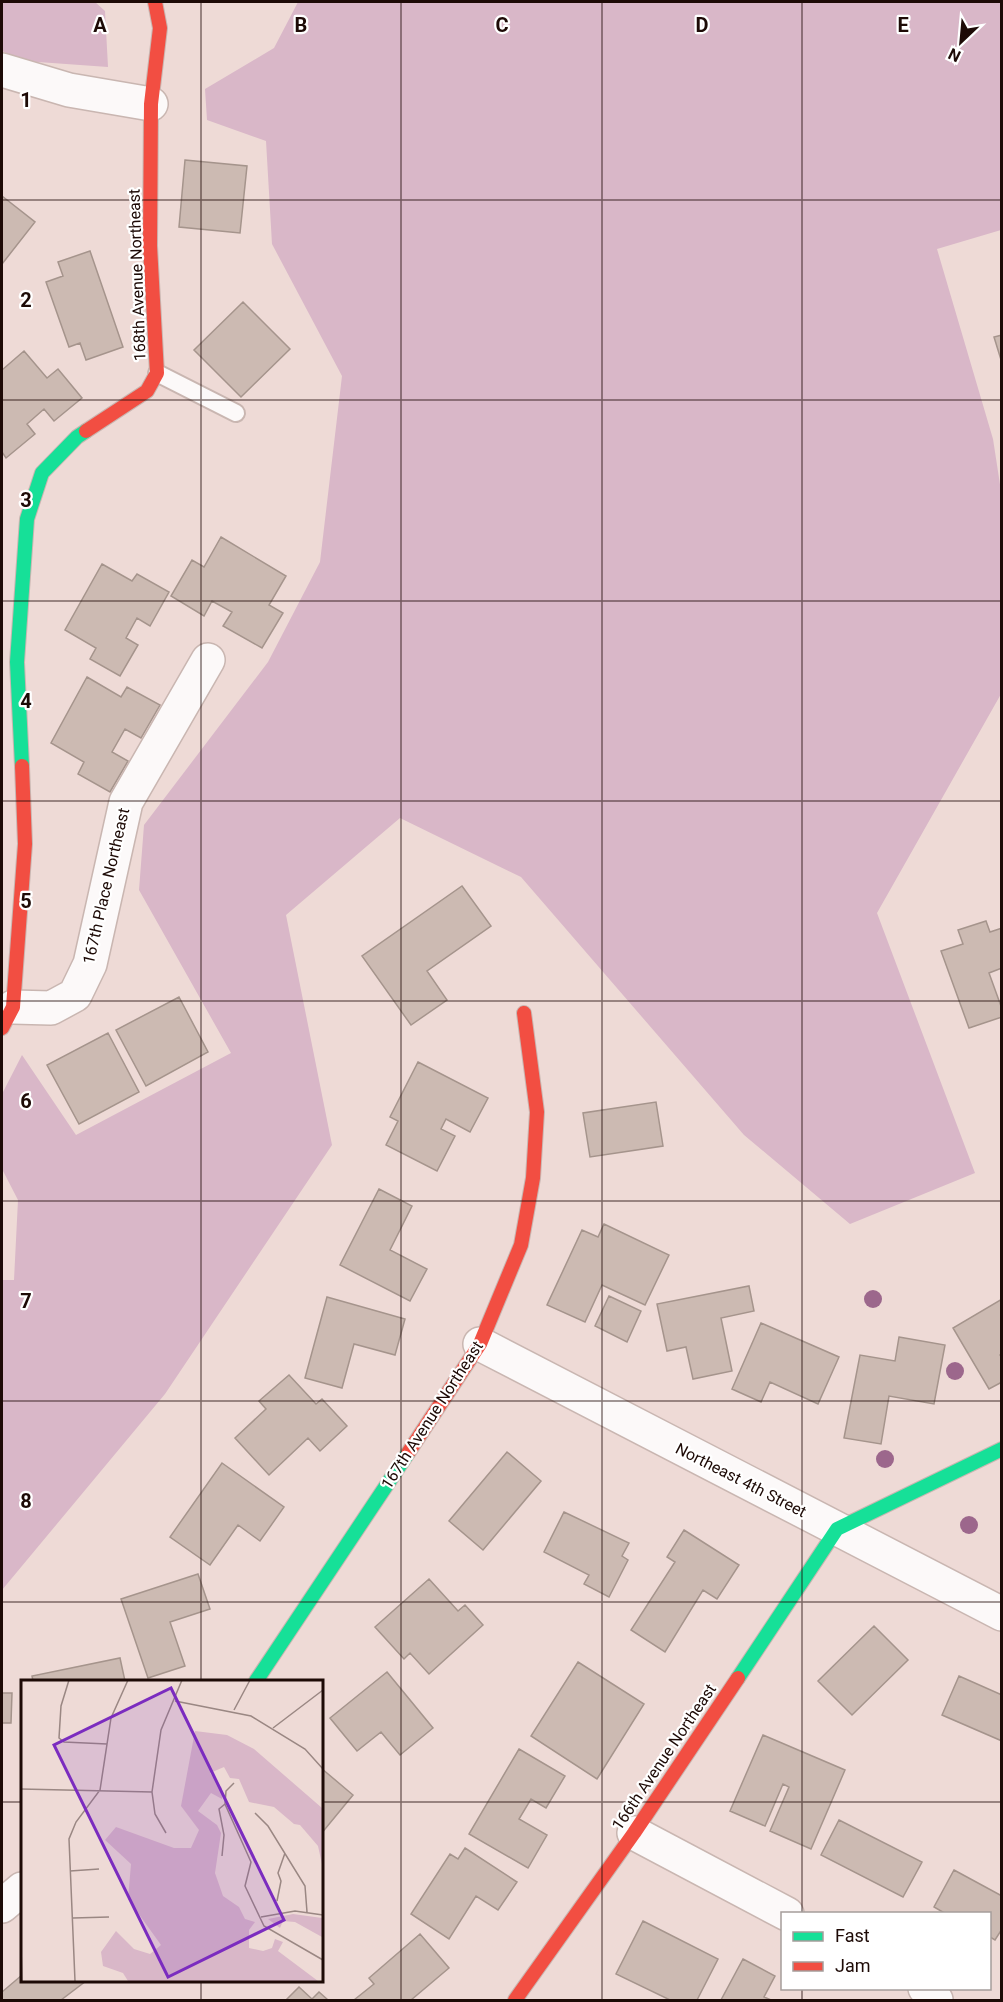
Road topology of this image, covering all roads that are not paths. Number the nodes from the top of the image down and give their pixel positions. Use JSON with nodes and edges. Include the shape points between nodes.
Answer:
{"nodes":[{"id":1,"x":155,"y":2,"type":"edge"},
{"id":2,"x":2,"y":70,"type":"edge"},
{"id":3,"x":151,"y":104,"type":"junction"},
{"id":4,"x":158,"y":373,"type":"junction"},
{"id":5,"x":236,"y":413,"type":"dead end"},
{"id":6,"x":208,"y":660,"type":"dead end"},
{"id":7,"x":524,"y":1013,"type":"dead end"},
{"id":8,"x":7,"y":1017,"type":"edge"},
{"id":9,"x":480,"y":1344,"type":"junction"},
{"id":10,"x":1002,"y":1449,"type":"edge"},
{"id":11,"x":837,"y":1529,"type":"junction"},
{"id":12,"x":1002,"y":1614,"type":"edge"},
{"id":13,"x":257,"y":1680,"type":"edge"},
{"id":14,"x":634,"y":1833,"type":"junction"},
{"id":15,"x":783,"y":1912,"type":"edge"},
{"id":16,"x":515,"y":2001,"type":"edge"}],
"edges":[{"from":1,"to":3,"type":"street","name":"168th Avenue Northeast","via":[[160,28]]},
{"from":2,"to":3,"type":"street","via":[[69,90]]},
{"from":3,"to":4,"type":"street","name":"168th Avenue Northeast","via":[[150,246]]},
{"from":4,"to":5,"type":"lane"},
{"from":4,"to":8,"type":"street","name":"168th Avenue Northeast","via":[[147,391],[77,437],[42,473],[27,519],[17,662],[25,844]]},
{"from":6,"to":8,"type":"street","name":"167th Place Northeast","via":[[126,802],[90,964],[75,995],[51,1008]]},
{"from":7,"to":9,"type":"street","name":"167th Avenue Northeast","via":[[537,1112],[533,1178],[521,1245]]},
{"from":9,"to":11,"type":"street","name":"Northeast 4th Street"},
{"from":9,"to":13,"type":"street","name":"167th Avenue Northeast"},
{"from":10,"to":11,"type":"street"},
{"from":11,"to":12,"type":"street","name":"Northeast 4th Street"},
{"from":11,"to":14,"type":"street","name":"166th Avenue Northeast"},
{"from":14,"to":15,"type":"street"},
{"from":14,"to":16,"type":"street","name":"166th Avenue Northeast"}]}
